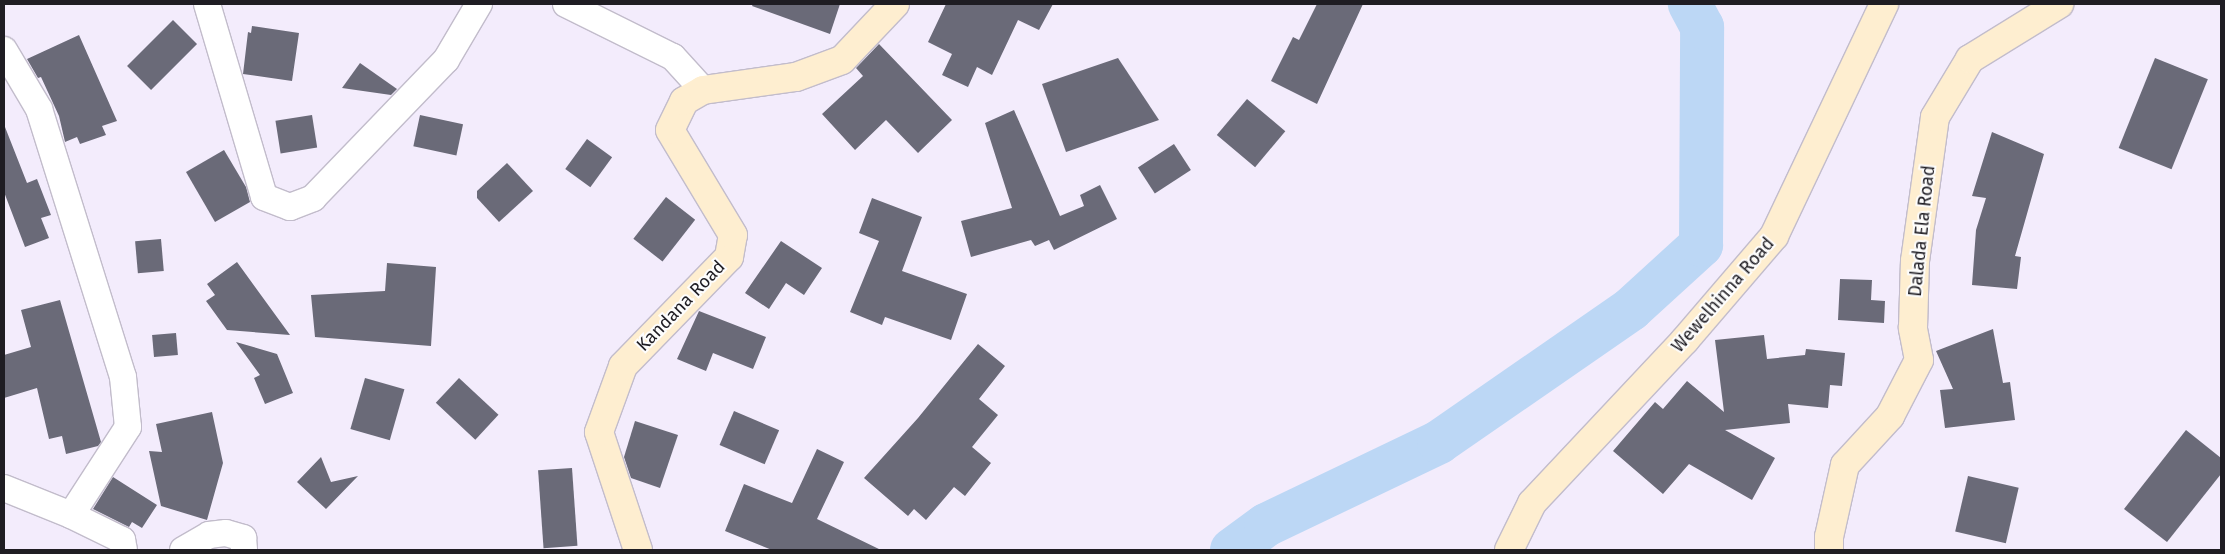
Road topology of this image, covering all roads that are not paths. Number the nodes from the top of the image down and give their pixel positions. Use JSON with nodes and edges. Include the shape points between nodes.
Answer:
{"nodes":[{"id":1,"x":207,"y":4,"type":"edge"},
{"id":2,"x":479,"y":4,"type":"edge"},
{"id":3,"x":566,"y":4,"type":"edge"},
{"id":4,"x":895,"y":4,"type":"edge"},
{"id":5,"x":1884,"y":4,"type":"edge"},
{"id":6,"x":2060,"y":4,"type":"edge"},
{"id":7,"x":4,"y":50,"type":"edge"},
{"id":8,"x":703,"y":90,"type":"junction"},
{"id":9,"x":4,"y":488,"type":"edge"},
{"id":10,"x":71,"y":515,"type":"junction"},
{"id":11,"x":124,"y":550,"type":"edge"},
{"id":12,"x":183,"y":550,"type":"edge"},
{"id":13,"x":244,"y":550,"type":"edge"},
{"id":14,"x":638,"y":550,"type":"edge"},
{"id":15,"x":1509,"y":550,"type":"edge"},
{"id":16,"x":1829,"y":550,"type":"edge"}],
"edges":[{"from":1,"to":2,"type":"street","via":[[264,197],[290,207],[313,198],[446,60]]},
{"from":3,"to":8,"type":"street","via":[[673,58]]},
{"from":4,"to":8,"type":"street","name":"Kandana Road","via":[[842,60],[796,77]]},
{"from":5,"to":15,"type":"street","name":"Wewelhinna Road","via":[[1774,236],[1685,340],[1532,503]]},
{"from":6,"to":16,"type":"street","name":"Dalada Ela Road","via":[[1970,59],[1935,117],[1915,261],[1913,328],[1919,360],[1890,416],[1845,466]]},
{"from":7,"to":10,"type":"street","via":[[39,109],[122,377],[128,427]]},
{"from":8,"to":14,"type":"street","name":"Kandana Road","via":[[684,101],[670,130],[732,235],[730,257],[623,366],[599,432]]},
{"from":9,"to":10,"type":"street"},
{"from":10,"to":11,"type":"street","via":[[122,540]]},
{"from":12,"to":13,"type":"street","via":[[209,535],[226,533],[243,538]]}]}
